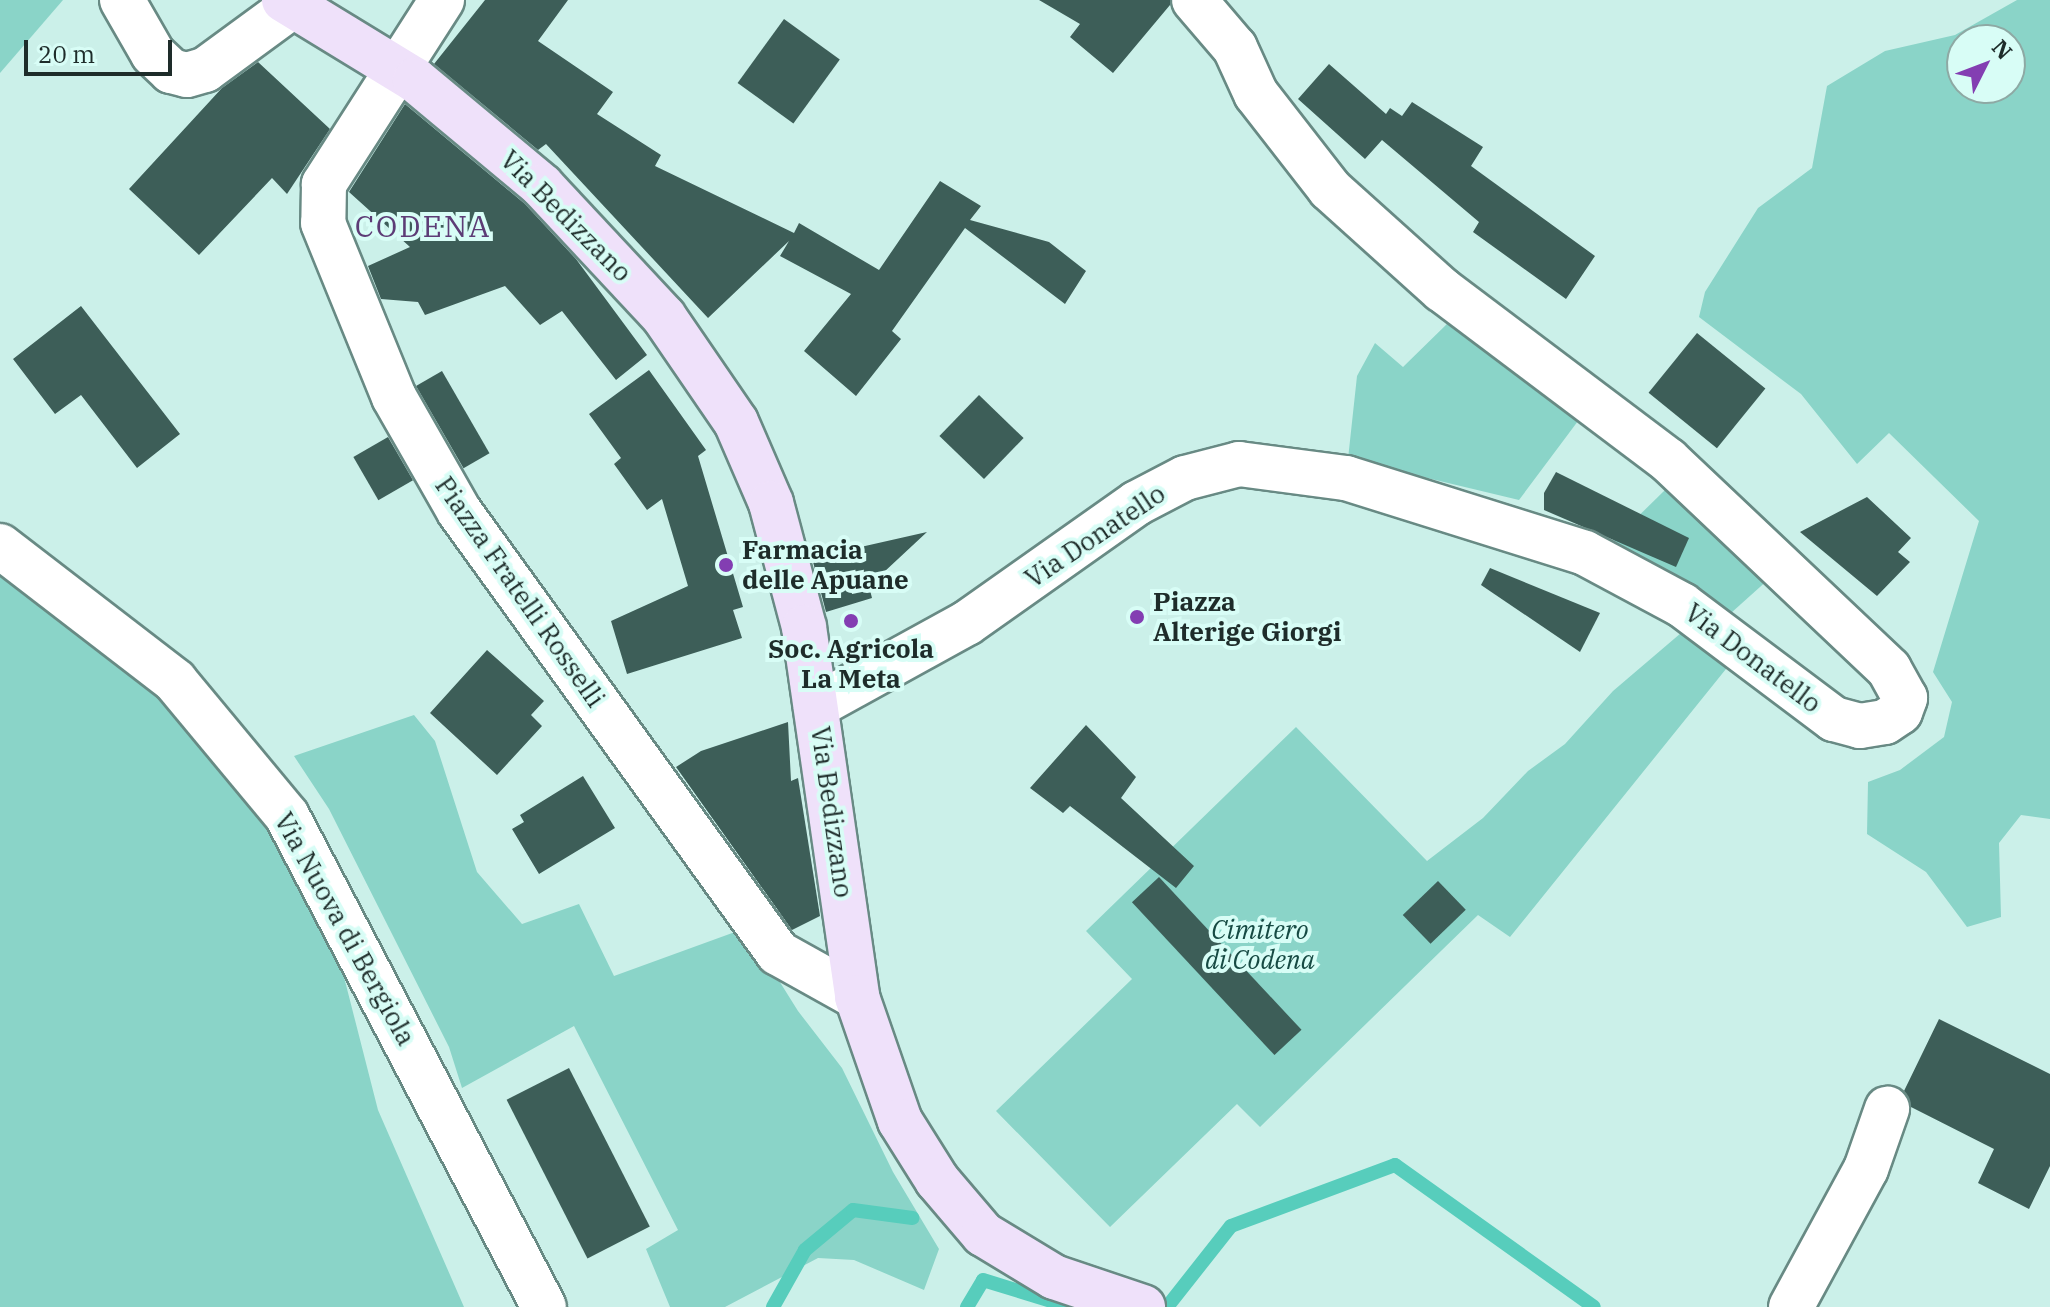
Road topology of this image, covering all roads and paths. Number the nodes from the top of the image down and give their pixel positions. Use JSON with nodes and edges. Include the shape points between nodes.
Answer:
{"nodes":[{"id":1,"x":122,"y":0,"type":"edge"},
{"id":2,"x":442,"y":0,"type":"edge"},
{"id":3,"x":1194,"y":0,"type":"edge"},
{"id":4,"x":287,"y":3,"type":"edge"},
{"id":5,"x":408,"y":75,"type":"junction"},
{"id":6,"x":0,"y":546,"type":"edge"},
{"id":7,"x":816,"y":706,"type":"junction"},
{"id":8,"x":857,"y":997,"type":"junction"},
{"id":9,"x":1887,"y":1109,"type":"dead end"},
{"id":10,"x":544,"y":1307,"type":"edge"},
{"id":11,"x":1143,"y":1307,"type":"edge"},
{"id":12,"x":1791,"y":1307,"type":"edge"}],
"edges":[{"from":1,"to":4,"type":"street","via":[[153,54],[171,71],[187,75],[205,70]]},
{"from":2,"to":5,"type":"street","name":"Piazza Fratelli Rosselli"},
{"from":3,"to":7,"type":"street","name":"Via Donatello","via":[[1235,48],[1256,94],[1330,189],[1442,290],[1668,460],[1889,669],[1905,698],[1900,712],[1885,722],[1860,726],[1834,719],[1682,605],[1585,553],[1346,478],[1239,464],[1185,478],[1137,503],[967,623]]},
{"from":4,"to":5,"type":"street","name":"Via Bedizzano"},
{"from":5,"to":7,"type":"street","name":"Via Bedizzano","via":[[542,186],[614,261],[664,317],[736,422],[771,503],[804,627]]},
{"from":5,"to":8,"type":"street","name":"Piazza Fratelli Rosselli","via":[[324,184],[323,223],[394,397],[459,511],[778,953]]},
{"from":6,"to":10,"type":"street","name":"Via Nuova di Bergiola","via":[[175,681],[287,816]]},
{"from":7,"to":8,"type":"street","name":"Via Bedizzano"},
{"from":8,"to":11,"type":"street","name":"Via Bedizzano","via":[[900,1121],[937,1180],[983,1234],[1054,1277]]},
{"from":9,"to":12,"type":"street","via":[[1866,1169]]}]}
